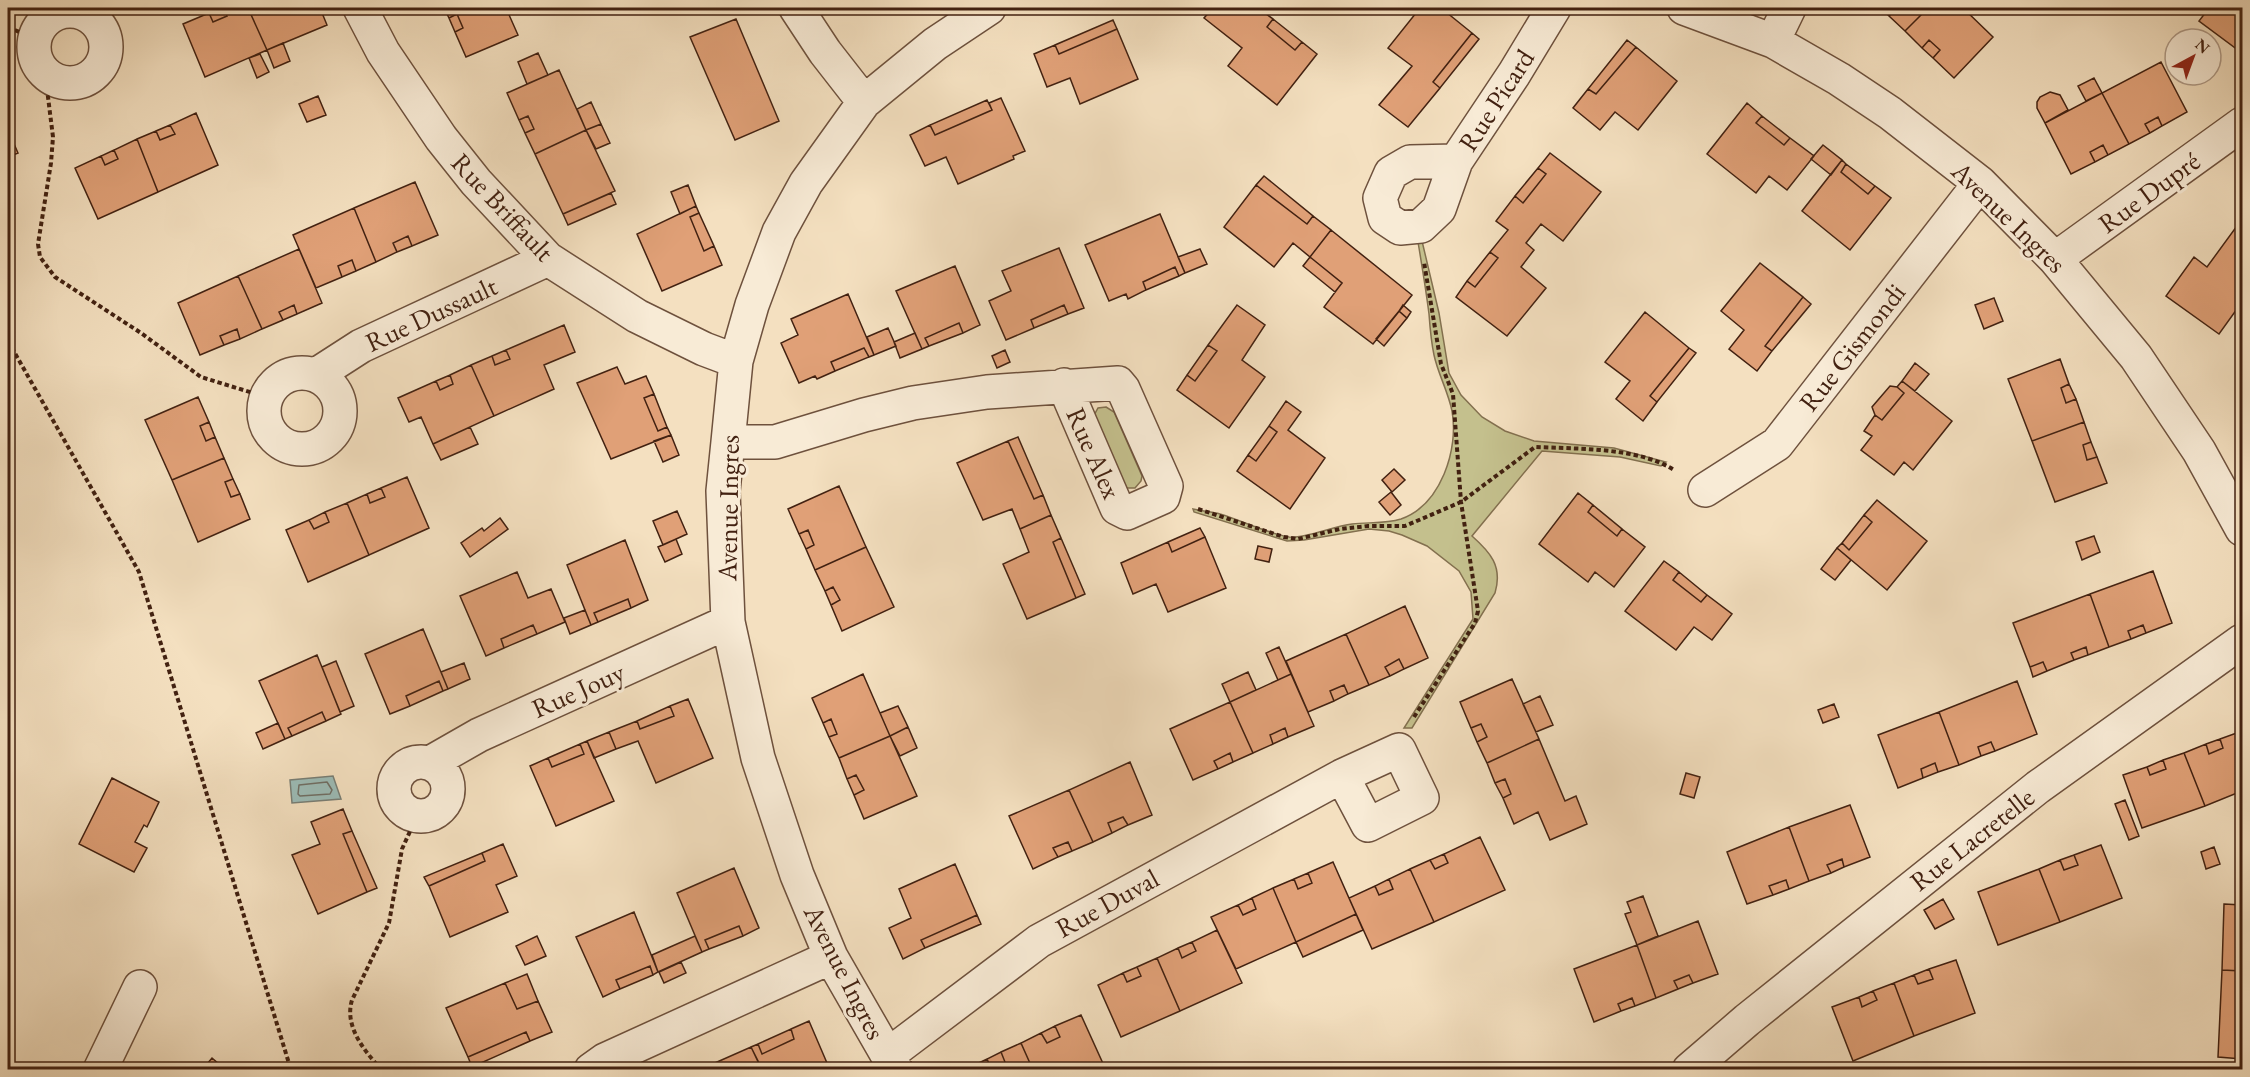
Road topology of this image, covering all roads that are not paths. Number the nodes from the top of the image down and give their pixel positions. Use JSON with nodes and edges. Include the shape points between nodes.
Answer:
{"nodes":[{"id":1,"x":360,"y":8,"type":"edge"},
{"id":2,"x":796,"y":8,"type":"edge"},
{"id":3,"x":989,"y":8,"type":"edge"},
{"id":4,"x":1554,"y":8,"type":"edge"},
{"id":5,"x":1684,"y":8,"type":"edge"},
{"id":6,"x":1789,"y":8,"type":"edge"},
{"id":7,"x":87,"y":10,"type":"edge"},
{"id":8,"x":21,"y":33,"type":"edge"},
{"id":9,"x":1773,"y":41,"type":"junction"},
{"id":10,"x":864,"y":102,"type":"junction"},
{"id":11,"x":2242,"y":124,"type":"edge"},
{"id":12,"x":1456,"y":161,"type":"junction"},
{"id":13,"x":1980,"y":183,"type":"junction"},
{"id":14,"x":548,"y":259,"type":"junction"},
{"id":15,"x":2055,"y":259,"type":"junction"},
{"id":16,"x":736,"y":361,"type":"junction"},
{"id":17,"x":316,"y":375,"type":"junction"},
{"id":18,"x":1064,"y":385,"type":"junction"},
{"id":19,"x":728,"y":442,"type":"junction"},
{"id":20,"x":1705,"y":490,"type":"road end"},
{"id":21,"x":2242,"y":529,"type":"edge"},
{"id":22,"x":728,"y":622,"type":"junction"},
{"id":23,"x":2242,"y":641,"type":"edge"},
{"id":24,"x":1342,"y":776,"type":"junction"},
{"id":25,"x":417,"y":816,"type":"road end"},
{"id":26,"x":831,"y":957,"type":"junction"},
{"id":27,"x":140,"y":987,"type":"dead end"},
{"id":28,"x":892,"y":1062,"type":"edge"},
{"id":29,"x":1706,"y":1063,"type":"edge"},
{"id":30,"x":100,"y":1070,"type":"edge"},
{"id":31,"x":591,"y":1070,"type":"edge"}],
"edges":[{"from":1,"to":14,"type":"street","name":"Rue Briffault","via":[[383,52],[441,138]]},
{"from":2,"to":10,"type":"street"},
{"from":3,"to":10,"type":"street","name":"Avenue Ingres","via":[[935,44]]},
{"from":4,"to":12,"type":"street","name":"Rue Picard"},
{"from":5,"to":9,"type":"street","name":"Avenue Ingres"},
{"from":6,"to":9,"type":"street"},
{"from":7,"to":8,"type":"street","via":[[59,13],[40,28]]},
{"from":7,"to":8,"type":"street","via":[[101,28],[106,50],[97,71],[77,83],[54,80],[45,73]]},
{"from":9,"to":13,"type":"street","name":"Avenue Ingres","via":[[1890,113]]},
{"from":10,"to":16,"type":"street","name":"Avenue Ingres","via":[[806,183],[779,232]]},
{"from":11,"to":15,"type":"street","name":"Rue Dupré"},
{"from":12,"to":12,"type":"street","name":"Rue Picard","via":[[1410,162],[1391,173],[1380,198],[1384,218],[1400,228],[1421,226],[1439,210]]},
{"from":13,"to":15,"type":"street","name":"Avenue Ingres"},
{"from":13,"to":20,"type":"street","name":"Rue Gismondi","via":[[1777,444]]},
{"from":14,"to":16,"type":"street","name":"Rue Briffault","via":[[637,316]]},
{"from":14,"to":17,"type":"street","name":"Rue Dussault","via":[[361,346]]},
{"from":15,"to":21,"type":"street","name":"Avenue Ingres","via":[[2155,384],[2199,451]]},
{"from":16,"to":19,"type":"street","name":"Avenue Ingres"},
{"from":17,"to":17,"type":"street","via":[[335,392],[340,411],[336,429],[317,447],[304,450],[280,443],[265,422],[266,397],[281,378],[298,373]]},
{"from":18,"to":18,"type":"street","name":"Rue Alex","via":[[1117,508],[1126,513],[1163,497],[1166,486],[1118,382]]},
{"from":18,"to":19,"type":"street","name":"Rue Alex","via":[[913,403],[775,442]]},
{"from":19,"to":22,"type":"street","name":"Avenue Ingres","via":[[723,491]]},
{"from":22,"to":25,"type":"street","name":"Rue Jouy","via":[[479,735],[430,763],[421,761],[405,767],[394,782],[396,800],[408,813]]},
{"from":22,"to":26,"type":"street","name":"Avenue Ingres","via":[[772,805]]},
{"from":23,"to":29,"type":"street","name":"Rue Lacretelle","via":[[2028,794],[1765,1005]]},
{"from":24,"to":24,"type":"street","name":"Rue Duval","via":[[1368,825],[1422,798],[1399,750]]},
{"from":24,"to":28,"type":"street","name":"Rue Duval","via":[[1039,941]]},
{"from":26,"to":28,"type":"street","name":"Avenue Ingres"},
{"from":26,"to":31,"type":"street","via":[[605,1060]]},
{"from":27,"to":30,"type":"street"}]}
